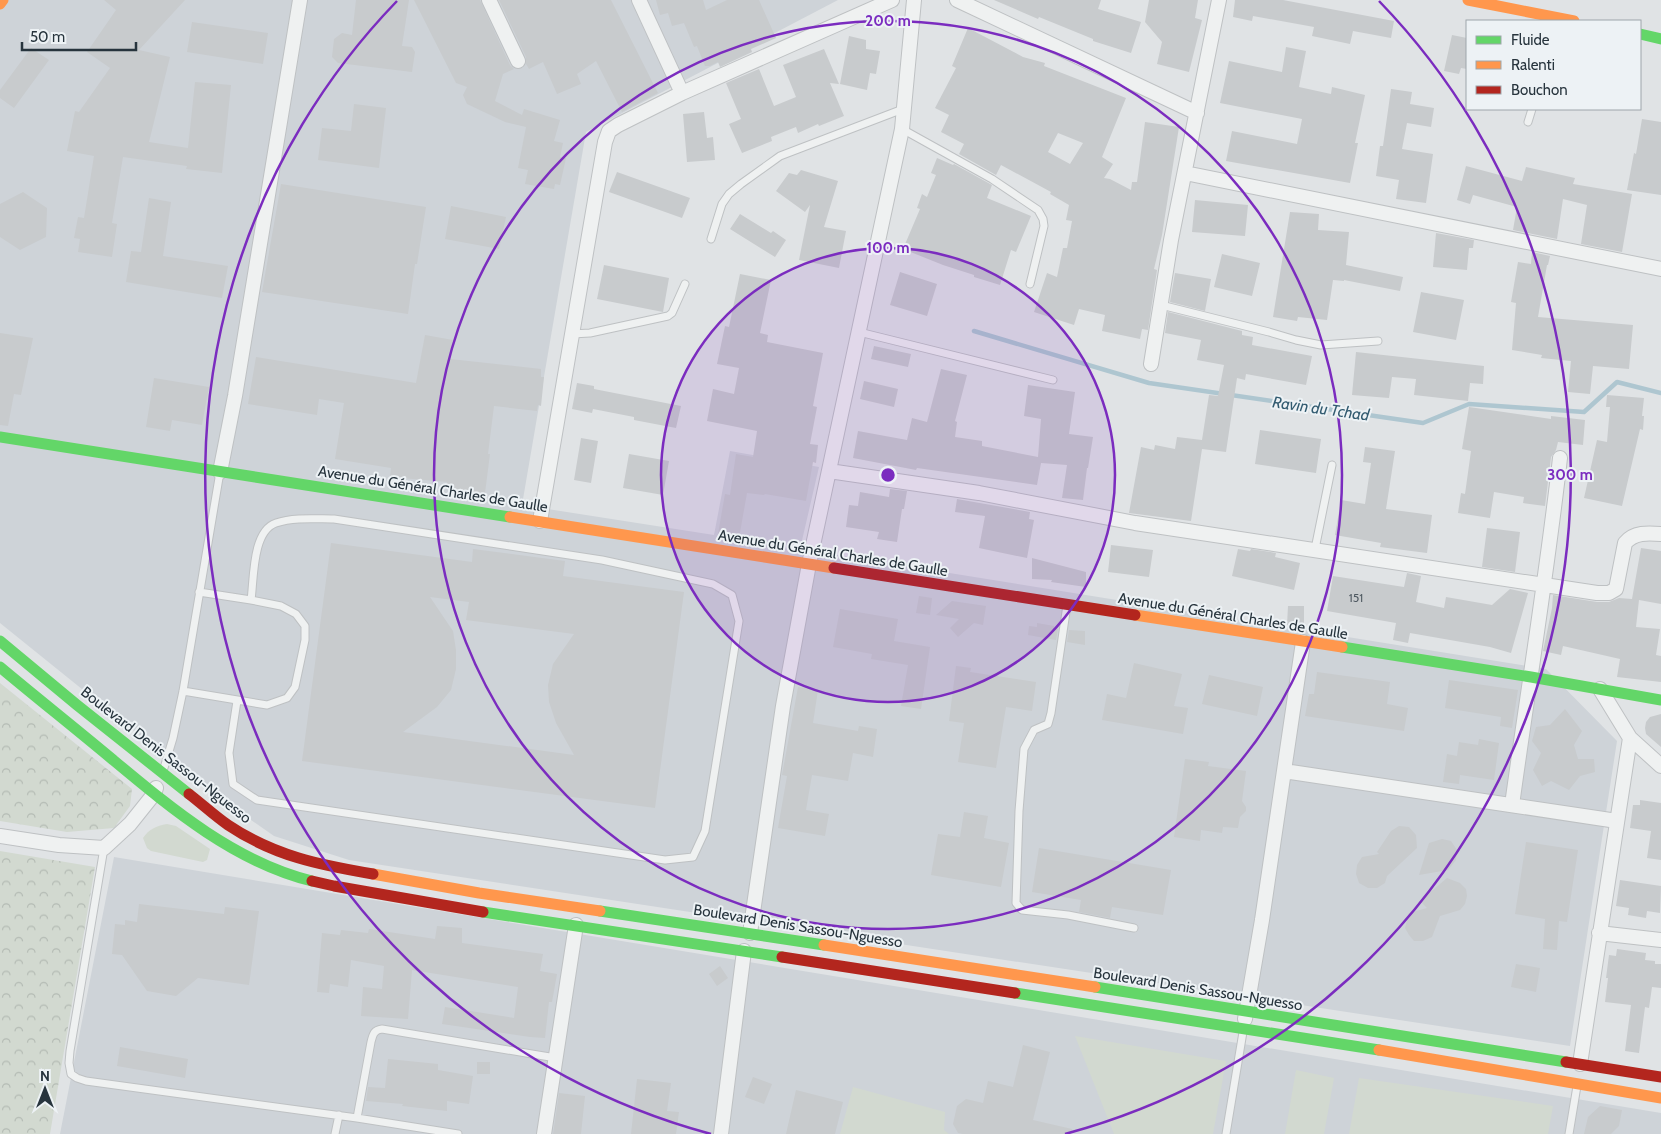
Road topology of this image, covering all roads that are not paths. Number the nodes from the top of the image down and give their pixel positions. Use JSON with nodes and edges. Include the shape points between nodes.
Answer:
{"nodes":[{"id":1,"x":3,"y":0,"type":"edge"},
{"id":2,"x":300,"y":0,"type":"edge"},
{"id":3,"x":490,"y":0,"type":"edge"},
{"id":4,"x":639,"y":0,"type":"edge"},
{"id":5,"x":892,"y":0,"type":"edge"},
{"id":6,"x":914,"y":0,"type":"edge"},
{"id":7,"x":957,"y":0,"type":"edge"},
{"id":8,"x":1219,"y":0,"type":"edge"},
{"id":9,"x":1468,"y":0,"type":"edge"},
{"id":10,"x":0,"y":4,"type":"edge"},
{"id":11,"x":1558,"y":20,"type":"edge"},
{"id":12,"x":1641,"y":34,"type":"edge"},
{"id":13,"x":1661,"y":39,"type":"edge"},
{"id":14,"x":518,"y":61,"type":"dead end"},
{"id":15,"x":682,"y":93,"type":"junction"},
{"id":16,"x":903,"y":109,"type":"junction"},
{"id":17,"x":1532,"y":110,"type":"edge"},
{"id":18,"x":1197,"y":113,"type":"junction"},
{"id":19,"x":1528,"y":122,"type":"dead end"},
{"id":20,"x":902,"y":129,"type":"junction"},
{"id":21,"x":1185,"y":173,"type":"junction"},
{"id":22,"x":711,"y":239,"type":"dead end"},
{"id":23,"x":1661,"y":269,"type":"edge"},
{"id":24,"x":685,"y":284,"type":"dead end"},
{"id":25,"x":1030,"y":284,"type":"dead end"},
{"id":26,"x":1161,"y":305,"type":"junction"},
{"id":27,"x":859,"y":332,"type":"junction"},
{"id":28,"x":571,"y":334,"type":"junction"},
{"id":29,"x":1378,"y":341,"type":"dead end"},
{"id":30,"x":1151,"y":364,"type":"dead end"},
{"id":31,"x":1053,"y":380,"type":"dead end"},
{"id":32,"x":0,"y":437,"type":"edge"},
{"id":33,"x":1560,"y":458,"type":"dead end"},
{"id":34,"x":1332,"y":465,"type":"dead end"},
{"id":35,"x":829,"y":471,"type":"junction"},
{"id":36,"x":220,"y":472,"type":"junction"},
{"id":37,"x":540,"y":521,"type":"junction"},
{"id":38,"x":1661,"y":534,"type":"edge"},
{"id":39,"x":1315,"y":550,"type":"junction"},
{"id":40,"x":809,"y":564,"type":"junction"},
{"id":41,"x":1544,"y":585,"type":"junction"},
{"id":42,"x":199,"y":592,"type":"junction"},
{"id":43,"x":251,"y":600,"type":"junction"},
{"id":44,"x":1067,"y":605,"type":"junction"},
{"id":45,"x":0,"y":641,"type":"edge"},
{"id":46,"x":1303,"y":642,"type":"junction"},
{"id":47,"x":0,"y":667,"type":"edge"},
{"id":48,"x":1531,"y":677,"type":"junction"},
{"id":49,"x":1600,"y":689,"type":"junction"},
{"id":50,"x":183,"y":691,"type":"junction"},
{"id":51,"x":1661,"y":700,"type":"edge"},
{"id":52,"x":237,"y":701,"type":"junction"},
{"id":53,"x":1630,"y":738,"type":"junction"},
{"id":54,"x":1661,"y":766,"type":"edge"},
{"id":55,"x":1284,"y":771,"type":"junction"},
{"id":56,"x":162,"y":774,"type":"junction"},
{"id":57,"x":154,"y":794,"type":"junction"},
{"id":58,"x":1512,"y":805,"type":"junction"},
{"id":59,"x":1617,"y":820,"type":"junction"},
{"id":60,"x":0,"y":836,"type":"edge"},
{"id":61,"x":104,"y":848,"type":"junction"},
{"id":62,"x":576,"y":925,"type":"junction"},
{"id":63,"x":1134,"y":928,"type":"dead end"},
{"id":64,"x":750,"y":932,"type":"junction"},
{"id":65,"x":1599,"y":933,"type":"junction"},
{"id":66,"x":1661,"y":940,"type":"edge"},
{"id":67,"x":744,"y":951,"type":"junction"},
{"id":68,"x":1247,"y":1011,"type":"junction"},
{"id":69,"x":1243,"y":1029,"type":"junction"},
{"id":70,"x":556,"y":1058,"type":"junction"},
{"id":71,"x":1580,"y":1064,"type":"junction"},
{"id":72,"x":1661,"y":1077,"type":"edge"},
{"id":73,"x":1578,"y":1083,"type":"junction"},
{"id":74,"x":1661,"y":1098,"type":"edge"},
{"id":75,"x":339,"y":1115,"type":"junction"},
{"id":76,"x":358,"y":1118,"type":"junction"},
{"id":77,"x":335,"y":1134,"type":"edge"},
{"id":78,"x":458,"y":1134,"type":"edge"},
{"id":79,"x":544,"y":1134,"type":"edge"},
{"id":80,"x":721,"y":1134,"type":"edge"},
{"id":81,"x":1226,"y":1134,"type":"edge"},
{"id":82,"x":1569,"y":1134,"type":"edge"}],
"edges":[{"from":1,"to":10,"type":"main road"},
{"from":2,"to":36,"type":"street"},
{"from":3,"to":14,"type":"street"},
{"from":4,"to":15,"type":"street"},
{"from":5,"to":15,"type":"street"},
{"from":6,"to":16,"type":"street"},
{"from":7,"to":18,"type":"street"},
{"from":8,"to":18,"type":"street"},
{"from":9,"to":11,"type":"main road"},
{"from":12,"to":13,"type":"main road"},
{"from":15,"to":28,"type":"street","via":[[609,132]]},
{"from":16,"to":20,"type":"street"},
{"from":16,"to":22,"type":"lane","via":[[780,156],[729,194],[722,204]]},
{"from":17,"to":19,"type":"lane"},
{"from":18,"to":21,"type":"street"},
{"from":20,"to":25,"type":"lane","via":[[992,179],[1038,210],[1044,226]]},
{"from":20,"to":27,"type":"street"},
{"from":21,"to":23,"type":"street"},
{"from":21,"to":26,"type":"street"},
{"from":24,"to":28,"type":"lane","via":[[668,316]]},
{"from":26,"to":29,"type":"lane","via":[[1321,345]]},
{"from":26,"to":30,"type":"street"},
{"from":27,"to":31,"type":"lane"},
{"from":27,"to":35,"type":"street"},
{"from":28,"to":37,"type":"street"},
{"from":32,"to":36,"type":"main road","name":"Avenue du Général Charles de Gaulle"},
{"from":33,"to":41,"type":"street"},
{"from":34,"to":39,"type":"lane"},
{"from":35,"to":39,"type":"street"},
{"from":35,"to":40,"type":"street"},
{"from":36,"to":37,"type":"main road","name":"Avenue du Général Charles de Gaulle"},
{"from":36,"to":42,"type":"lane"},
{"from":37,"to":40,"type":"main road","name":"Avenue du Général Charles de Gaulle"},
{"from":38,"to":41,"type":"street","via":[[1629,538],[1625,543],[1614,592],[1598,593]]},
{"from":39,"to":41,"type":"street"},
{"from":40,"to":44,"type":"main road","name":"Avenue du Général Charles de Gaulle"},
{"from":40,"to":64,"type":"street","via":[[783,706]]},
{"from":41,"to":48,"type":"street"},
{"from":42,"to":43,"type":"lane"},
{"from":42,"to":50,"type":"lane"},
{"from":43,"to":52,"type":"lane","via":[[281,606],[296,614],[305,626],[305,640],[295,687],[287,698],[267,705]]},
{"from":43,"to":52,"type":"lane","via":[[257,546],[264,531],[274,523],[334,519],[602,560],[713,584],[732,595],[739,621],[705,831],[693,857],[665,860],[257,800],[233,784],[229,754]]},
{"from":44,"to":46,"type":"main road","name":"Avenue du Général Charles de Gaulle"},
{"from":44,"to":63,"type":"lane","via":[[1048,724],[1034,730],[1024,749],[1016,903],[1022,910]]},
{"from":45,"to":56,"type":"main road","name":"Boulevard Denis Sassou-Nguesso"},
{"from":46,"to":48,"type":"main road","name":"Avenue du Général Charles de Gaulle"},
{"from":46,"to":55,"type":"street"},
{"from":47,"to":57,"type":"main road"},
{"from":48,"to":49,"type":"main road","name":"Avenue du Général Charles de Gaulle"},
{"from":48,"to":58,"type":"street"},
{"from":49,"to":51,"type":"main road","name":"Avenue du Général Charles de Gaulle"},
{"from":49,"to":53,"type":"street"},
{"from":50,"to":52,"type":"lane"},
{"from":50,"to":56,"type":"lane"},
{"from":53,"to":54,"type":"street"},
{"from":53,"to":59,"type":"street"},
{"from":55,"to":58,"type":"street"},
{"from":55,"to":68,"type":"street"},
{"from":56,"to":57,"type":"street"},
{"from":56,"to":64,"type":"main road","name":"Boulevard Denis Sassou-Nguesso","via":[[243,834],[289,856],[326,866],[479,893]]},
{"from":57,"to":61,"type":"street","via":[[130,824]]},
{"from":57,"to":62,"type":"main road","via":[[221,842],[289,875],[375,894]]},
{"from":58,"to":59,"type":"street"},
{"from":59,"to":65,"type":"street"},
{"from":60,"to":61,"type":"street"},
{"from":61,"to":75,"type":"lane","via":[[70,1051],[71,1074],[86,1081]]},
{"from":62,"to":67,"type":"main road"},
{"from":62,"to":70,"type":"street"},
{"from":64,"to":68,"type":"main road","name":"Boulevard Denis Sassou-Nguesso"},
{"from":65,"to":66,"type":"street"},
{"from":65,"to":71,"type":"street"},
{"from":67,"to":69,"type":"main road"},
{"from":67,"to":80,"type":"street"},
{"from":68,"to":69,"type":"street"},
{"from":68,"to":71,"type":"main road","name":"Boulevard Denis Sassou-Nguesso"},
{"from":69,"to":73,"type":"main road"},
{"from":69,"to":81,"type":"lane"},
{"from":70,"to":76,"type":"lane","via":[[377,1030],[371,1042]]},
{"from":70,"to":79,"type":"street"},
{"from":71,"to":72,"type":"main road","name":"Boulevard Denis Sassou-Nguesso"},
{"from":73,"to":74,"type":"main road"},
{"from":73,"to":82,"type":"lane"},
{"from":75,"to":76,"type":"lane"},
{"from":75,"to":77,"type":"lane"},
{"from":76,"to":78,"type":"lane"}]}
